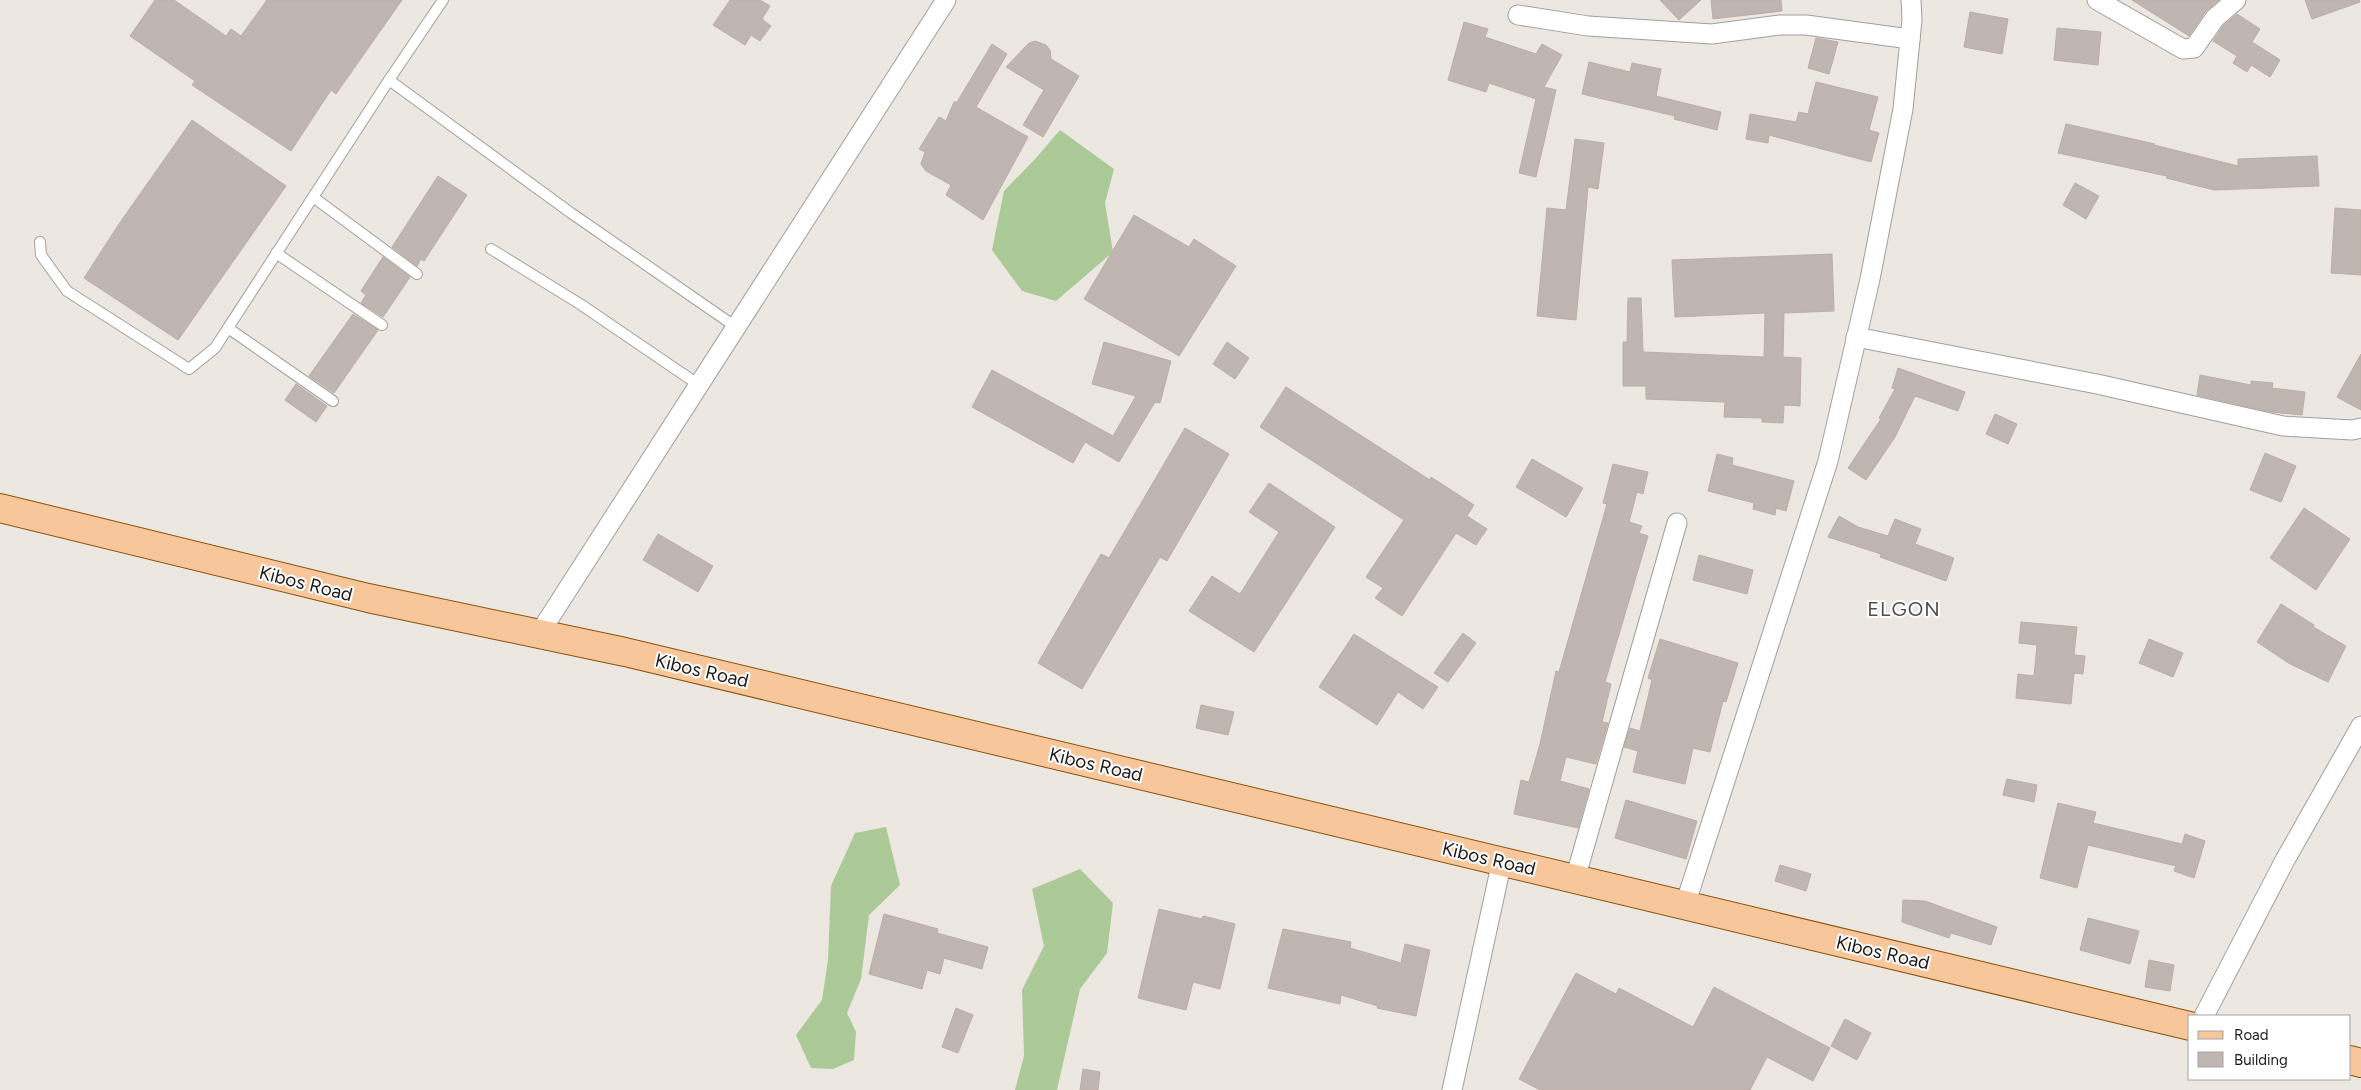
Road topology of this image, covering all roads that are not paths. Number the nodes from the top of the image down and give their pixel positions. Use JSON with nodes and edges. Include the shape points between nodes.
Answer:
{"nodes":[{"id":1,"x":443,"y":0,"type":"edge"},
{"id":2,"x":946,"y":0,"type":"edge"},
{"id":3,"x":1911,"y":0,"type":"edge"},
{"id":4,"x":2097,"y":0,"type":"edge"},
{"id":5,"x":2236,"y":0,"type":"edge"},
{"id":6,"x":1518,"y":15,"type":"dead end"},
{"id":7,"x":1910,"y":40,"type":"junction"},
{"id":8,"x":389,"y":80,"type":"junction"},
{"id":9,"x":313,"y":197,"type":"junction"},
{"id":10,"x":40,"y":242,"type":"dead end"},
{"id":11,"x":491,"y":248,"type":"dead end"},
{"id":12,"x":276,"y":253,"type":"junction"},
{"id":13,"x":417,"y":274,"type":"dead end"},
{"id":14,"x":382,"y":325,"type":"dead end"},
{"id":15,"x":736,"y":327,"type":"junction"},
{"id":16,"x":228,"y":328,"type":"junction"},
{"id":17,"x":1856,"y":337,"type":"junction"},
{"id":18,"x":699,"y":385,"type":"junction"},
{"id":19,"x":333,"y":401,"type":"dead end"},
{"id":20,"x":2361,"y":428,"type":"edge"},
{"id":21,"x":0,"y":508,"type":"edge"},
{"id":22,"x":1677,"y":522,"type":"dead end"},
{"id":23,"x":538,"y":634,"type":"junction"},
{"id":24,"x":2361,"y":726,"type":"edge"},
{"id":25,"x":1502,"y":861,"type":"junction"},
{"id":26,"x":1575,"y":879,"type":"junction"},
{"id":27,"x":1685,"y":905,"type":"junction"},
{"id":28,"x":2205,"y":1015,"type":"edge"},
{"id":29,"x":2188,"y":1026,"type":"edge"},
{"id":30,"x":1452,"y":1090,"type":"edge"}],
"edges":[{"from":1,"to":8,"type":"lane"},
{"from":2,"to":15,"type":"street"},
{"from":3,"to":7,"type":"street"},
{"from":4,"to":5,"type":"street","via":[[2184,49],[2194,48],[2215,18]]},
{"from":6,"to":7,"type":"street","via":[[1588,26],[1712,34],[1806,25]]},
{"from":7,"to":17,"type":"street","via":[[1904,109]]},
{"from":8,"to":9,"type":"lane"},
{"from":8,"to":15,"type":"lane","via":[[571,213]]},
{"from":9,"to":12,"type":"lane"},
{"from":9,"to":13,"type":"lane"},
{"from":10,"to":16,"type":"lane","via":[[41,255],[67,290],[189,369],[215,348]]},
{"from":11,"to":18,"type":"lane"},
{"from":12,"to":14,"type":"lane"},
{"from":12,"to":16,"type":"lane"},
{"from":15,"to":18,"type":"street"},
{"from":16,"to":19,"type":"lane"},
{"from":17,"to":20,"type":"street","via":[[2097,384],[2283,426]]},
{"from":17,"to":27,"type":"street","via":[[1828,461]]},
{"from":18,"to":23,"type":"street"},
{"from":21,"to":23,"type":"main road","name":"Kibos Road","via":[[368,598]]},
{"from":22,"to":26,"type":"street"},
{"from":23,"to":25,"type":"main road","name":"Kibos Road","via":[[644,656]]},
{"from":24,"to":28,"type":"street","via":[[2285,860]]},
{"from":25,"to":26,"type":"main road","name":"Kibos Road"},
{"from":25,"to":30,"type":"street"},
{"from":26,"to":27,"type":"main road","name":"Kibos Road"},
{"from":27,"to":29,"type":"main road","name":"Kibos Road"}]}
